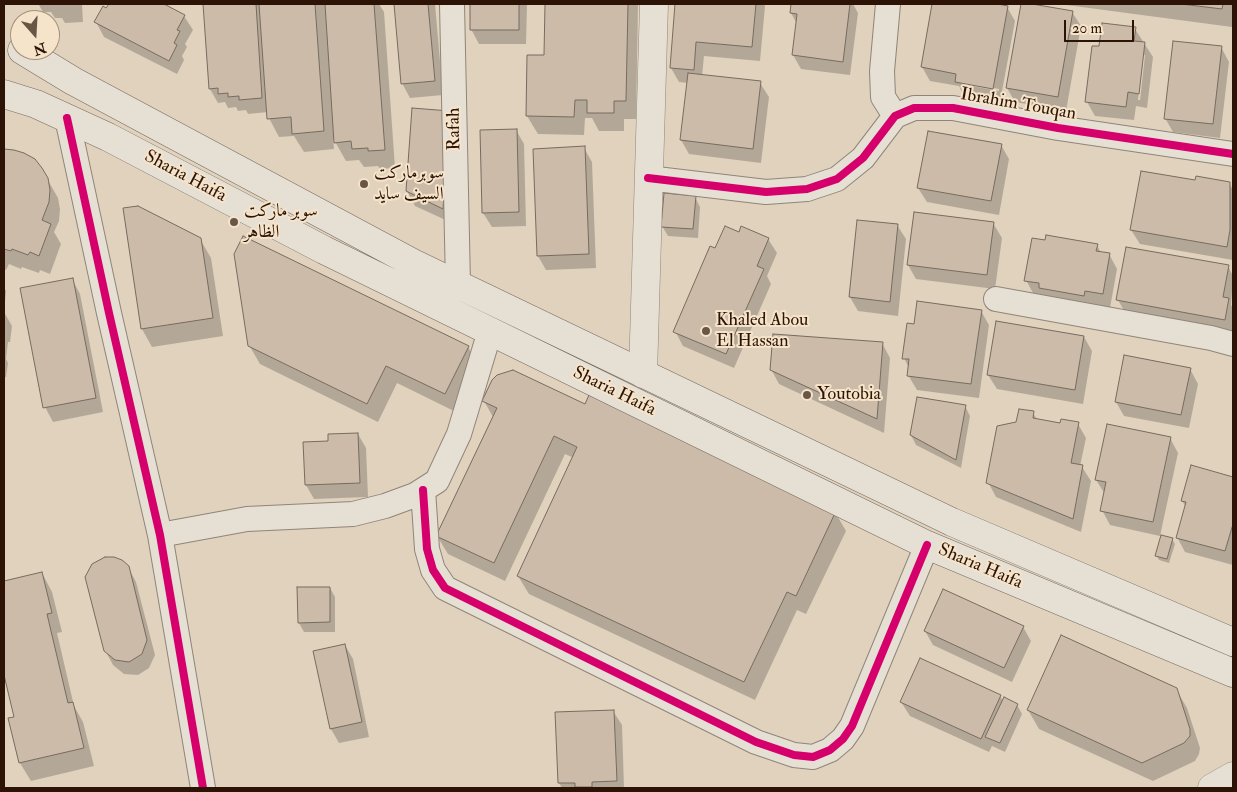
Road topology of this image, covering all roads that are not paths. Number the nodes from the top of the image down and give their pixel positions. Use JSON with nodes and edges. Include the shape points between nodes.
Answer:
{"nodes":[{"id":1,"x":452,"y":4,"type":"edge"},
{"id":2,"x":654,"y":4,"type":"edge"},
{"id":3,"x":888,"y":4,"type":"edge"},
{"id":4,"x":39,"y":60,"type":"edge"},
{"id":5,"x":4,"y":94,"type":"edge"},
{"id":6,"x":895,"y":116,"type":"junction"},
{"id":7,"x":67,"y":118,"type":"junction"},
{"id":8,"x":1233,"y":154,"type":"edge"},
{"id":9,"x":648,"y":178,"type":"junction"},
{"id":10,"x":458,"y":285,"type":"junction"},
{"id":11,"x":996,"y":299,"type":"dead end"},
{"id":12,"x":490,"y":331,"type":"junction"},
{"id":13,"x":1233,"y":344,"type":"edge"},
{"id":14,"x":643,"y":374,"type":"junction"},
{"id":15,"x":423,"y":490,"type":"junction"},
{"id":16,"x":160,"y":535,"type":"junction"},
{"id":17,"x":927,"y":545,"type":"junction"},
{"id":18,"x":1233,"y":642,"type":"edge"},
{"id":19,"x":1233,"y":673,"type":"edge"},
{"id":20,"x":1233,"y":776,"type":"edge"},
{"id":21,"x":204,"y":788,"type":"edge"},
{"id":22,"x":1212,"y":788,"type":"edge"}],
"edges":[{"from":1,"to":10,"type":"street","name":"Rafah"},
{"from":2,"to":9,"type":"main road"},
{"from":3,"to":6,"type":"street","via":[[883,97]]},
{"from":4,"to":10,"type":"main road","via":[[82,86]]},
{"from":5,"to":7,"type":"main road","name":"Sharia Haifa"},
{"from":6,"to":8,"type":"street","name":"Ibrahim Touqan","via":[[914,108],[953,108],[1058,128]]},
{"from":6,"to":9,"type":"street","via":[[863,158],[837,179],[807,190],[766,192]]},
{"from":7,"to":12,"type":"main road","name":"Sharia Haifa"},
{"from":7,"to":16,"type":"street"},
{"from":9,"to":14,"type":"main road"},
{"from":10,"to":14,"type":"main road"},
{"from":11,"to":13,"type":"street"},
{"from":12,"to":15,"type":"street","via":[[459,434],[437,481]]},
{"from":12,"to":17,"type":"main road","name":"Sharia Haifa"},
{"from":14,"to":18,"type":"main road","via":[[952,522]]},
{"from":15,"to":16,"type":"street","via":[[386,506],[353,514],[247,519]]},
{"from":15,"to":17,"type":"street","via":[[427,549],[433,570],[445,588],[756,742],[794,755],[813,757],[830,750],[843,740],[852,726]]},
{"from":16,"to":21,"type":"street"},
{"from":17,"to":19,"type":"main road","name":"Sharia Haifa"},
{"from":20,"to":22,"type":"main road"}]}
